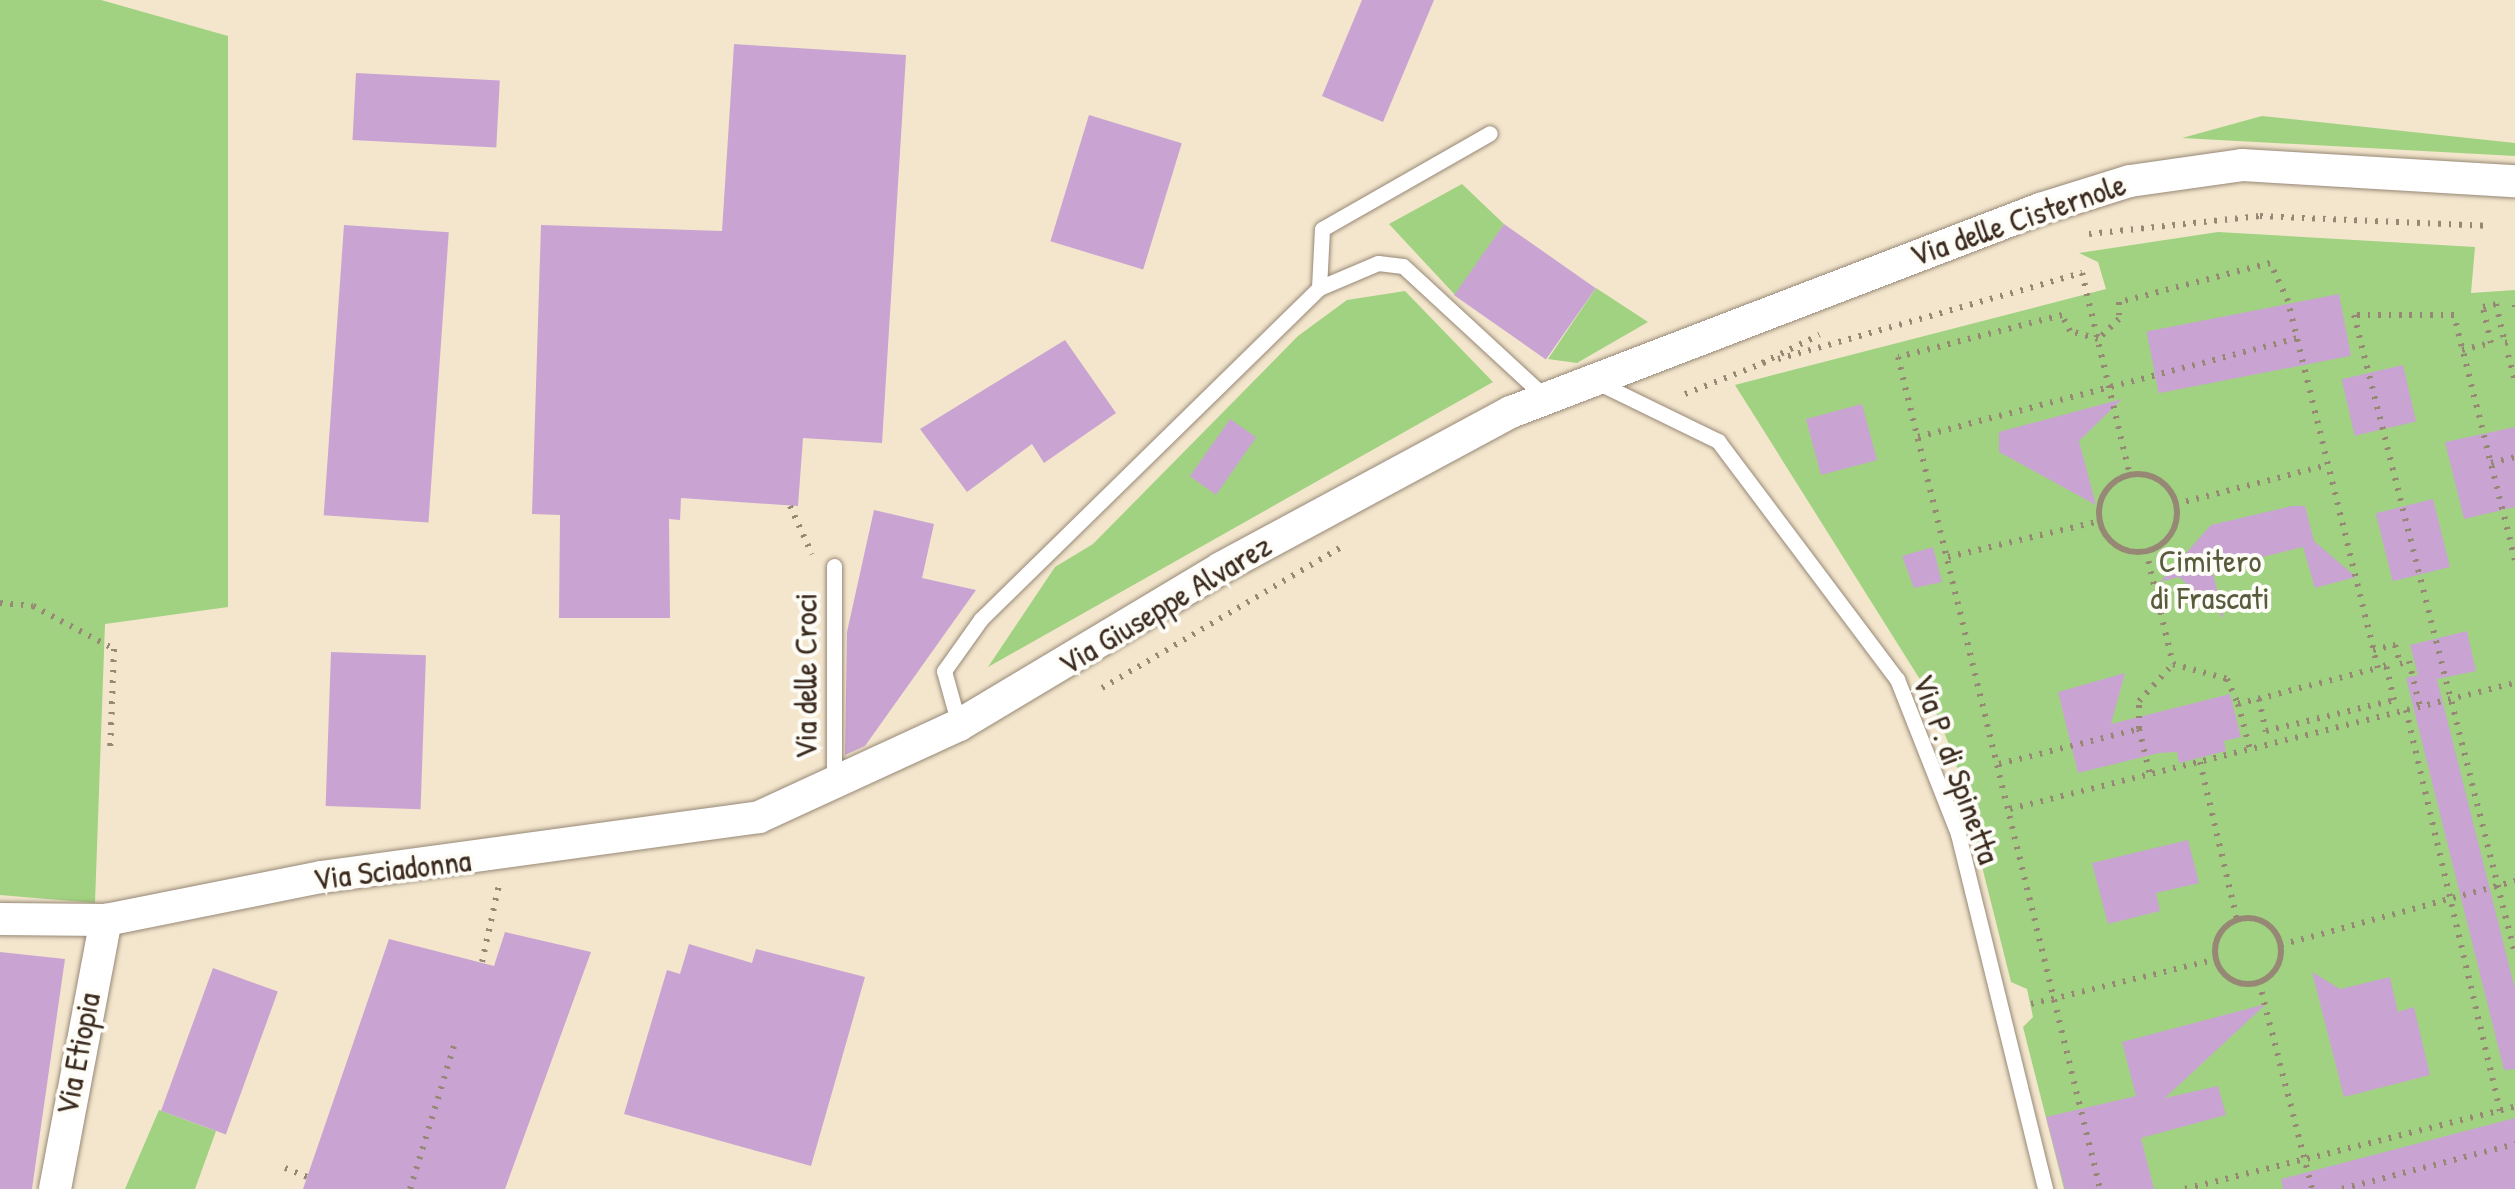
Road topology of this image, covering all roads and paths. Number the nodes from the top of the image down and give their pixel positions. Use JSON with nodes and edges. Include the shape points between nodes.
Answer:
{"nodes":[{"id":1,"x":1490,"y":133,"type":"dead end"},
{"id":2,"x":2515,"y":181,"type":"edge"},
{"id":3,"x":2486,"y":226,"type":"dead end"},
{"id":4,"x":2076,"y":238,"type":"dead end"},
{"id":5,"x":1319,"y":288,"type":"junction"},
{"id":6,"x":2515,"y":305,"type":"edge"},
{"id":7,"x":2515,"y":313,"type":"edge"},
{"id":8,"x":1839,"y":325,"type":"dead end"},
{"id":9,"x":2296,"y":338,"type":"junction"},
{"id":10,"x":2098,"y":340,"type":"junction"},
{"id":11,"x":2515,"y":341,"type":"edge"},
{"id":12,"x":2462,"y":350,"type":"junction"},
{"id":13,"x":2508,"y":355,"type":"dead end"},
{"id":14,"x":1762,"y":363,"type":"junction"},
{"id":15,"x":1590,"y":377,"type":"junction"},
{"id":16,"x":2515,"y":382,"type":"edge"},
{"id":17,"x":2110,"y":389,"type":"junction"},
{"id":18,"x":1544,"y":396,"type":"junction"},
{"id":19,"x":1647,"y":411,"type":"junction"},
{"id":20,"x":1918,"y":437,"type":"junction"},
{"id":21,"x":2515,"y":457,"type":"edge"},
{"id":22,"x":2491,"y":463,"type":"junction"},
{"id":23,"x":2328,"y":466,"type":"junction"},
{"id":24,"x":2130,"y":476,"type":"junction"},
{"id":25,"x":2176,"y":504,"type":"junction"},
{"id":26,"x":790,"y":506,"type":"dead end"},
{"id":27,"x":2100,"y":521,"type":"junction"},
{"id":28,"x":1351,"y":542,"type":"dead end"},
{"id":29,"x":2146,"y":551,"type":"junction"},
{"id":30,"x":1948,"y":557,"type":"junction"},
{"id":31,"x":814,"y":558,"type":"dead end"},
{"id":32,"x":2515,"y":560,"type":"edge"},
{"id":33,"x":834,"y":566,"type":"dead end"},
{"id":34,"x":0,"y":603,"type":"edge"},
{"id":35,"x":2373,"y":650,"type":"junction"},
{"id":36,"x":2174,"y":664,"type":"junction"},
{"id":37,"x":2378,"y":668,"type":"junction"},
{"id":38,"x":2515,"y":683,"type":"edge"},
{"id":39,"x":1102,"y":688,"type":"dead end"},
{"id":40,"x":2258,"y":699,"type":"junction"},
{"id":41,"x":2451,"y":699,"type":"junction"},
{"id":42,"x":2238,"y":704,"type":"junction"},
{"id":43,"x":2420,"y":707,"type":"junction"},
{"id":44,"x":2406,"y":710,"type":"junction"},
{"id":45,"x":960,"y":726,"type":"junction"},
{"id":46,"x":2139,"y":729,"type":"junction"},
{"id":47,"x":2250,"y":749,"type":"junction"},
{"id":48,"x":110,"y":752,"type":"dead end"},
{"id":49,"x":2200,"y":762,"type":"junction"},
{"id":50,"x":1999,"y":764,"type":"junction"},
{"id":51,"x":2150,"y":774,"type":"junction"},
{"id":52,"x":835,"y":786,"type":"junction"},
{"id":53,"x":784,"y":809,"type":"joint"},
{"id":54,"x":2010,"y":810,"type":"junction"},
{"id":55,"x":2515,"y":880,"type":"edge"},
{"id":56,"x":2498,"y":886,"type":"junction"},
{"id":57,"x":499,"y":892,"type":"dead end"},
{"id":58,"x":2451,"y":900,"type":"junction"},
{"id":59,"x":0,"y":919,"type":"edge"},
{"id":60,"x":106,"y":920,"type":"junction"},
{"id":61,"x":2238,"y":920,"type":"junction"},
{"id":62,"x":2281,"y":945,"type":"junction"},
{"id":63,"x":2515,"y":954,"type":"edge"},
{"id":64,"x":2217,"y":959,"type":"junction"},
{"id":65,"x":482,"y":962,"type":"dead end"},
{"id":66,"x":2258,"y":982,"type":"junction"},
{"id":67,"x":2054,"y":998,"type":"junction"},
{"id":68,"x":2030,"y":1004,"type":"dead end"},
{"id":69,"x":454,"y":1046,"type":"dead end"},
{"id":70,"x":2515,"y":1108,"type":"edge"},
{"id":71,"x":2500,"y":1111,"type":"junction"},
{"id":72,"x":2515,"y":1144,"type":"edge"},
{"id":73,"x":2302,"y":1160,"type":"junction"},
{"id":74,"x":285,"y":1168,"type":"dead end"},
{"id":75,"x":307,"y":1177,"type":"dead end"},
{"id":76,"x":55,"y":1189,"type":"edge"},
{"id":77,"x":410,"y":1189,"type":"edge"},
{"id":78,"x":2045,"y":1189,"type":"edge"},
{"id":79,"x":2100,"y":1189,"type":"edge"},
{"id":80,"x":2185,"y":1189,"type":"edge"},
{"id":81,"x":2312,"y":1189,"type":"edge"},
{"id":82,"x":2342,"y":1189,"type":"edge"}],
"edges":[{"from":1,"to":5,"type":"lane","via":[[1322,230]]},
{"from":2,"to":15,"type":"street","name":"Via delle Cisternole","via":[[2242,165],[2130,181]]},
{"from":3,"to":4,"type":"path","via":[[2260,216]]},
{"from":5,"to":18,"type":"lane","via":[[1378,263],[1404,266]]},
{"from":5,"to":45,"type":"lane","via":[[982,619],[944,672]]},
{"from":6,"to":7,"type":"path"},
{"from":8,"to":14,"type":"path"},
{"from":9,"to":10,"type":"path","via":[[2270,263],[2118,302],[2119,320]]},
{"from":9,"to":17,"type":"path"},
{"from":9,"to":23,"type":"path"},
{"from":10,"to":14,"type":"path","via":[[2082,273]]},
{"from":10,"to":17,"type":"path"},
{"from":10,"to":20,"type":"path","via":[[2070,331],[2062,315],[1898,357]]},
{"from":11,"to":12,"type":"path","via":[[2505,343],[2496,304],[2483,307],[2492,343]]},
{"from":12,"to":22,"type":"path"},
{"from":12,"to":41,"type":"path","via":[[2454,315],[2354,314]]},
{"from":13,"to":16,"type":"path"},
{"from":14,"to":19,"type":"path"},
{"from":15,"to":18,"type":"street","name":"Via delle Cisternole"},
{"from":15,"to":19,"type":"lane","name":"Via P. di Spinetta"},
{"from":17,"to":20,"type":"path"},
{"from":17,"to":24,"type":"path"},
{"from":18,"to":45,"type":"street","name":"Via Giuseppe Alvarez","via":[[1221,568]]},
{"from":19,"to":78,"type":"lane","name":"Via P. di Spinetta","via":[[1727,450],[1897,679],[1958,834]]},
{"from":20,"to":30,"type":"path"},
{"from":21,"to":22,"type":"path"},
{"from":22,"to":32,"type":"path"},
{"from":23,"to":25,"type":"path"},
{"from":23,"to":35,"type":"path"},
{"from":24,"to":25,"type":"path","via":[[2161,482]]},
{"from":24,"to":27,"type":"path","via":[[2104,494]]},
{"from":25,"to":29,"type":"path","via":[[2167,539]]},
{"from":26,"to":31,"type":"path"},
{"from":27,"to":29,"type":"path","via":[[2121,548]]},
{"from":27,"to":30,"type":"path"},
{"from":28,"to":39,"type":"path"},
{"from":29,"to":36,"type":"path"},
{"from":30,"to":50,"type":"path"},
{"from":33,"to":52,"type":"lane","name":"Via delle Croci"},
{"from":34,"to":48,"type":"path","via":[[33,606],[114,648]]},
{"from":35,"to":37,"type":"path"},
{"from":35,"to":43,"type":"path","via":[[2395,645],[2400,664],[2410,662]]},
{"from":36,"to":42,"type":"path","via":[[2227,680]]},
{"from":36,"to":46,"type":"path","via":[[2139,701]]},
{"from":37,"to":40,"type":"path"},
{"from":37,"to":40,"type":"path","via":[[2386,666],[2394,700],[2266,731]]},
{"from":38,"to":41,"type":"path"},
{"from":40,"to":42,"type":"path"},
{"from":41,"to":43,"type":"path"},
{"from":41,"to":56,"type":"path"},
{"from":42,"to":47,"type":"path"},
{"from":43,"to":44,"type":"path"},
{"from":44,"to":47,"type":"path"},
{"from":44,"to":58,"type":"path"},
{"from":45,"to":52,"type":"street","name":"Via Giuseppe Alvarez"},
{"from":46,"to":50,"type":"path"},
{"from":46,"to":51,"type":"path"},
{"from":47,"to":49,"type":"path"},
{"from":49,"to":51,"type":"path"},
{"from":49,"to":61,"type":"path"},
{"from":50,"to":54,"type":"path"},
{"from":51,"to":54,"type":"path"},
{"from":52,"to":53,"type":"street","name":"Via Giuseppe Alvarez"},
{"from":53,"to":60,"type":"street","name":"Via Sciadonna","via":[[685,832],[322,877]]},
{"from":54,"to":67,"type":"path"},
{"from":55,"to":56,"type":"path"},
{"from":56,"to":58,"type":"path"},
{"from":56,"to":63,"type":"path"},
{"from":57,"to":65,"type":"path"},
{"from":58,"to":62,"type":"path"},
{"from":58,"to":71,"type":"path"},
{"from":59,"to":60,"type":"street","name":"Via Sciadonna"},
{"from":60,"to":76,"type":"street","name":"Via Etiopia"},
{"from":61,"to":62,"type":"path","via":[[2270,925]]},
{"from":61,"to":64,"type":"path","via":[[2220,934]]},
{"from":62,"to":66,"type":"path","via":[[2278,966]]},
{"from":64,"to":66,"type":"path","via":[[2232,980]]},
{"from":64,"to":67,"type":"path"},
{"from":66,"to":73,"type":"path"},
{"from":67,"to":68,"type":"path"},
{"from":67,"to":79,"type":"path"},
{"from":69,"to":77,"type":"path"},
{"from":70,"to":71,"type":"path"},
{"from":71,"to":73,"type":"path"},
{"from":72,"to":82,"type":"path"},
{"from":73,"to":80,"type":"path"},
{"from":73,"to":81,"type":"path"},
{"from":74,"to":75,"type":"path"}]}
